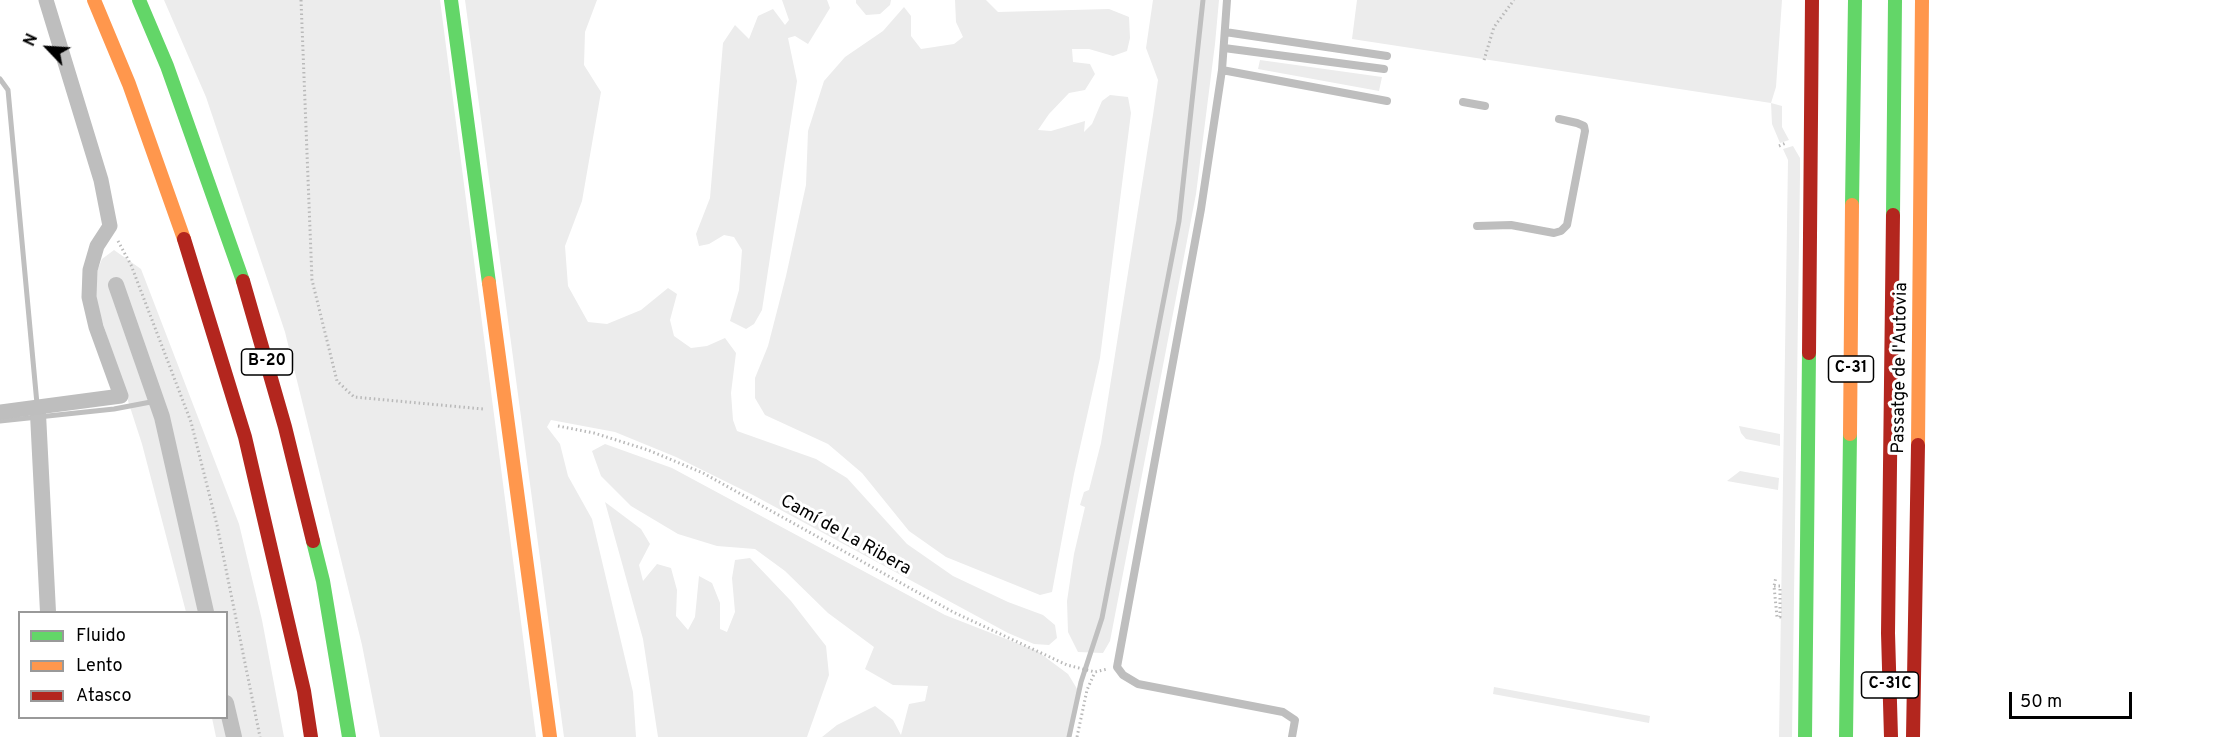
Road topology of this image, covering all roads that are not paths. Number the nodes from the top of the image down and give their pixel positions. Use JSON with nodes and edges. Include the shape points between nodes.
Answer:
{"nodes":[{"id":1,"x":46,"y":0,"type":"edge"},
{"id":2,"x":94,"y":0,"type":"edge"},
{"id":3,"x":139,"y":0,"type":"edge"},
{"id":4,"x":451,"y":0,"type":"edge"},
{"id":5,"x":1227,"y":0,"type":"edge"},
{"id":6,"x":1812,"y":0,"type":"edge"},
{"id":7,"x":1855,"y":0,"type":"edge"},
{"id":8,"x":1896,"y":0,"type":"edge"},
{"id":9,"x":1922,"y":0,"type":"edge"},
{"id":10,"x":1225,"y":32,"type":"junction"},
{"id":11,"x":1224,"y":48,"type":"junction"},
{"id":12,"x":1387,"y":56,"type":"dead end"},
{"id":13,"x":1384,"y":69,"type":"dead end"},
{"id":14,"x":1222,"y":70,"type":"junction"},
{"id":15,"x":1387,"y":101,"type":"dead end"},
{"id":16,"x":1463,"y":102,"type":"dead end"},
{"id":17,"x":1485,"y":106,"type":"dead end"},
{"id":18,"x":1558,"y":119,"type":"dead end"},
{"id":19,"x":1477,"y":226,"type":"dead end"},
{"id":20,"x":0,"y":412,"type":"edge"},
{"id":21,"x":1888,"y":633,"type":"junction"},
{"id":22,"x":309,"y":737,"type":"edge"},
{"id":23,"x":349,"y":737,"type":"edge"},
{"id":24,"x":550,"y":737,"type":"edge"},
{"id":25,"x":1292,"y":737,"type":"edge"},
{"id":26,"x":1805,"y":737,"type":"edge"},
{"id":27,"x":1846,"y":737,"type":"edge"},
{"id":28,"x":1882,"y":737,"type":"edge"},
{"id":29,"x":1891,"y":737,"type":"edge"},
{"id":30,"x":1912,"y":737,"type":"edge"}],
"edges":[{"from":1,"to":20,"type":"street","via":[[101,180],[110,226],[97,246],[90,270],[89,297],[121,396]]},
{"from":2,"to":22,"type":"main road","number":"B-20","via":[[129,84],[191,259],[245,436],[304,691]]},
{"from":3,"to":23,"type":"main road","number":"B-20","via":[[236,257],[285,427],[323,581]]},
{"from":4,"to":24,"type":"main road"},
{"from":5,"to":10,"type":"lane"},
{"from":6,"to":26,"type":"main road"},
{"from":7,"to":27,"type":"main road","number":"C-31"},
{"from":8,"to":21,"type":"main road","number":"C-31"},
{"from":9,"to":30,"type":"main road","name":"Passatge de l'Autovia"},
{"from":10,"to":11,"type":"lane"},
{"from":10,"to":12,"type":"lane"},
{"from":11,"to":13,"type":"lane"},
{"from":11,"to":14,"type":"lane"},
{"from":14,"to":15,"type":"lane"},
{"from":14,"to":25,"type":"lane","via":[[1201,209],[1117,667],[1138,684],[1283,712],[1295,720]]},
{"from":16,"to":17,"type":"lane"},
{"from":18,"to":19,"type":"lane","via":[[1584,126],[1585,131],[1567,225],[1554,233],[1511,225]]},
{"from":21,"to":28,"type":"main road","number":"C-31"},
{"from":21,"to":29,"type":"main road","number":"C-31C"}]}
